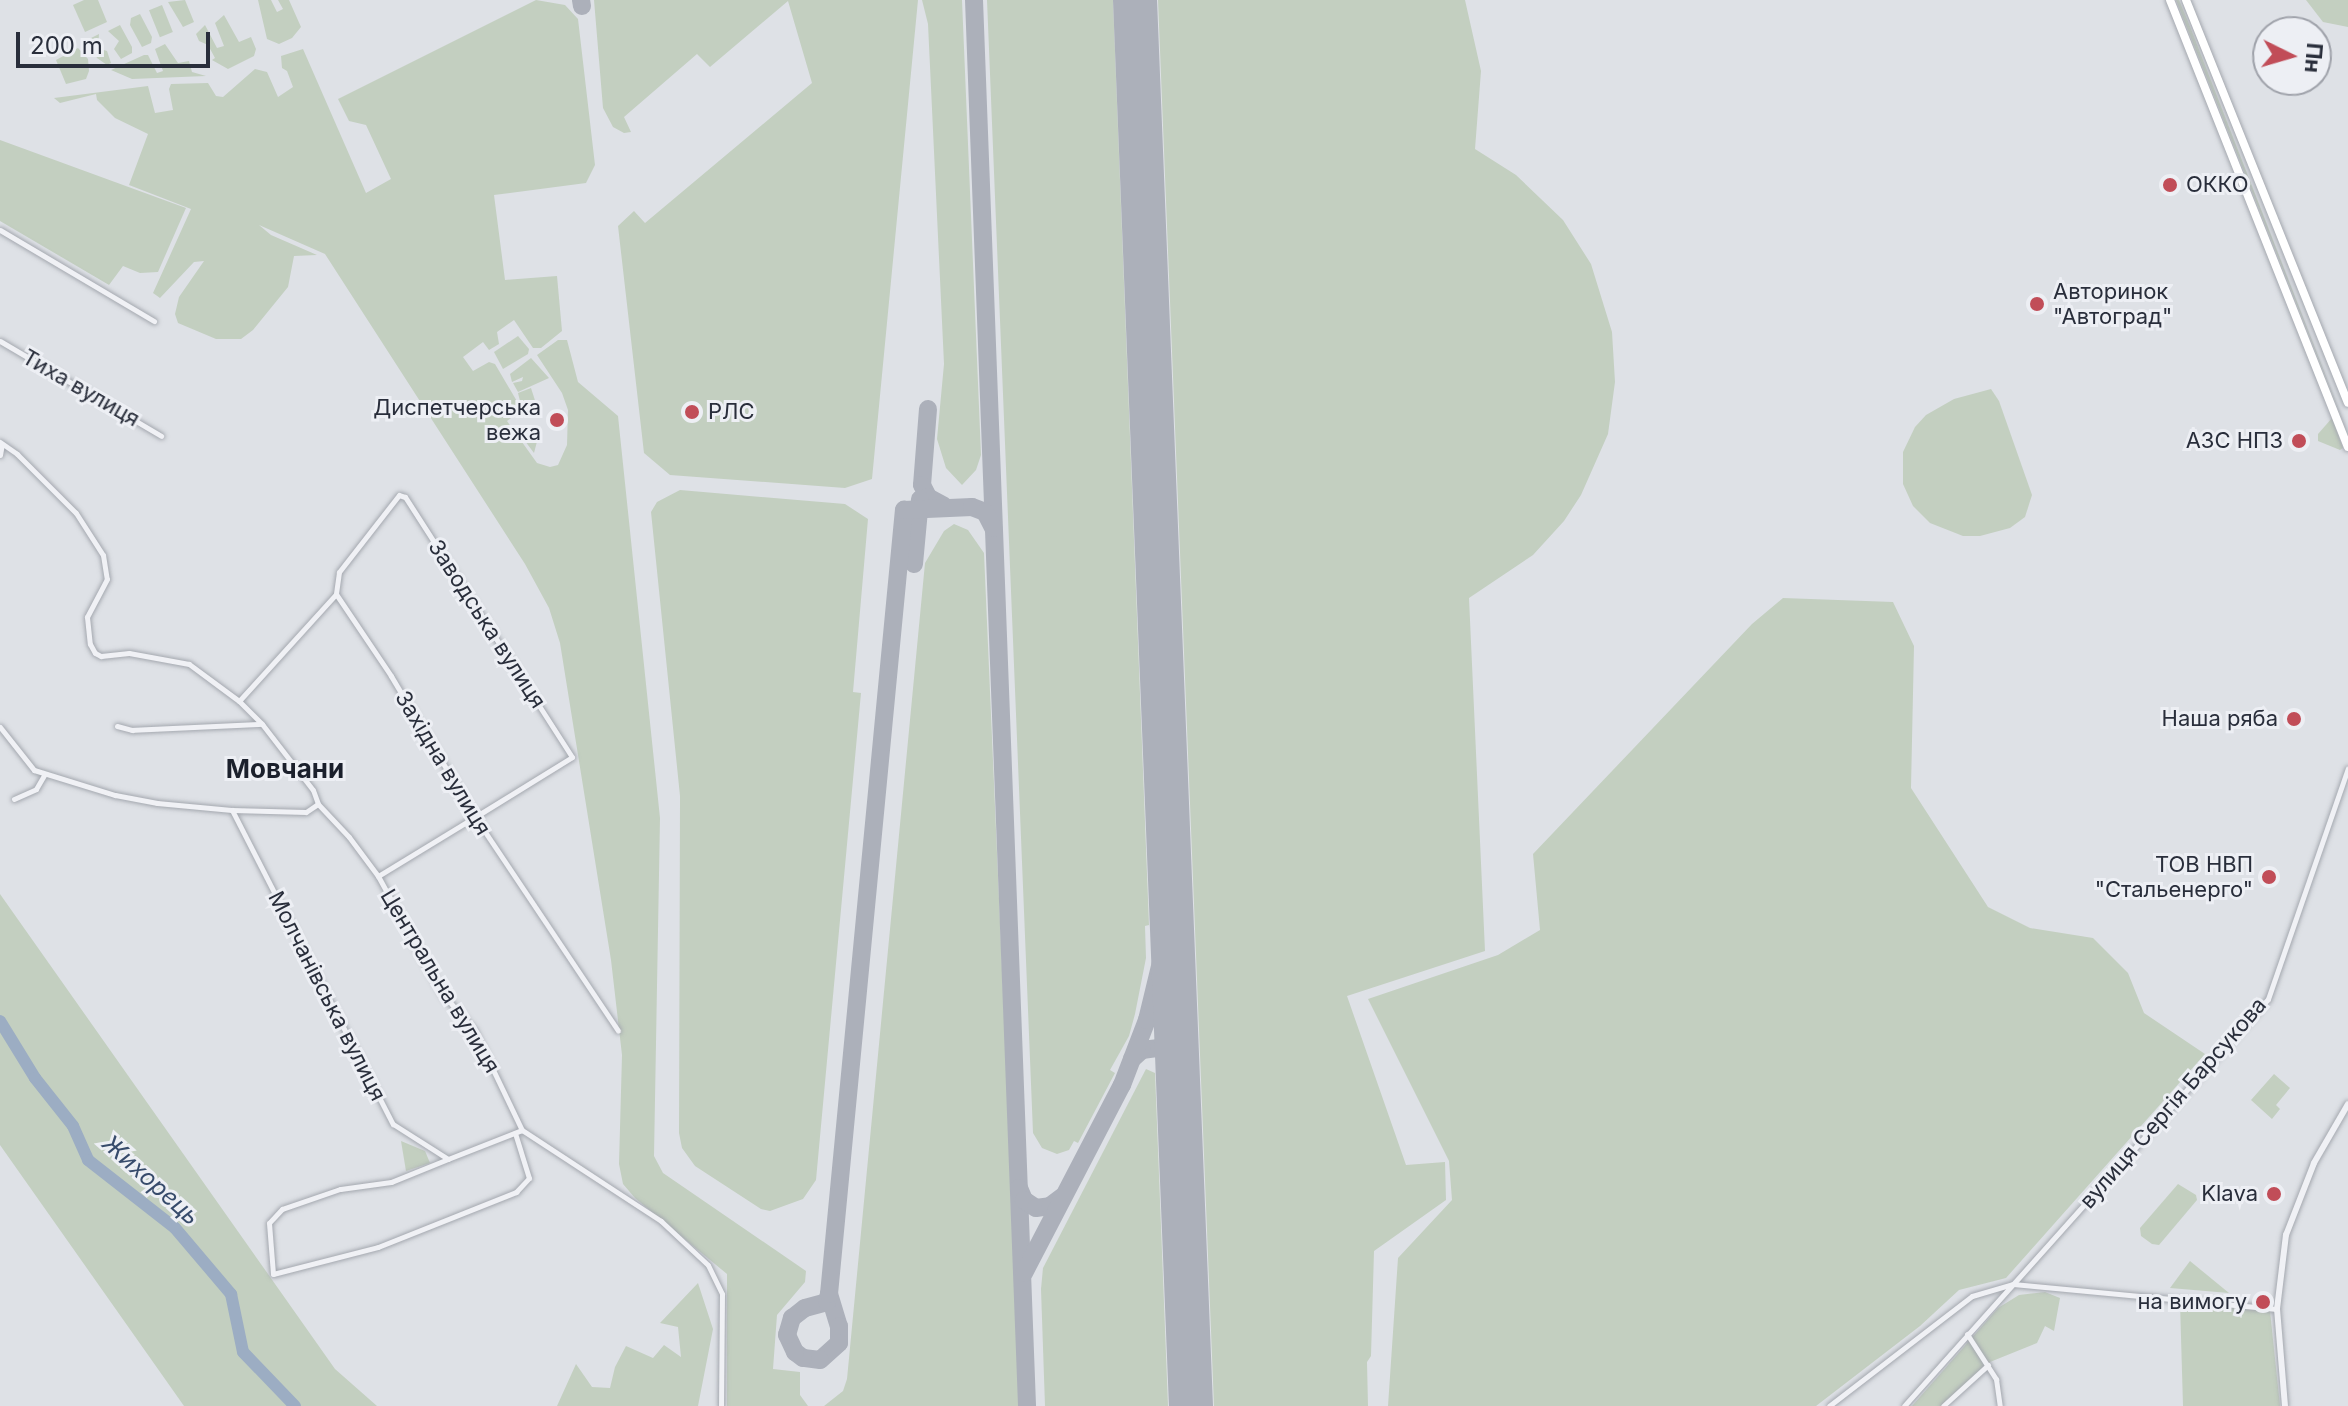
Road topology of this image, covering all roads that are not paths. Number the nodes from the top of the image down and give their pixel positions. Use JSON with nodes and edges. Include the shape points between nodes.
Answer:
{"nodes":[{"id":1,"x":2170,"y":0,"type":"edge"},
{"id":2,"x":2186,"y":0,"type":"edge"},
{"id":3,"x":0,"y":230,"type":"edge"},
{"id":4,"x":154,"y":321,"type":"dead end"},
{"id":5,"x":0,"y":341,"type":"edge"},
{"id":6,"x":2348,"y":403,"type":"edge"},
{"id":7,"x":161,"y":436,"type":"dead end"},
{"id":8,"x":1,"y":443,"type":"edge"},
{"id":9,"x":2348,"y":447,"type":"edge"},
{"id":10,"x":0,"y":455,"type":"edge"},
{"id":11,"x":336,"y":594,"type":"junction"},
{"id":12,"x":239,"y":701,"type":"junction"},
{"id":13,"x":262,"y":724,"type":"junction"},
{"id":14,"x":117,"y":726,"type":"dead end"},
{"id":15,"x":0,"y":727,"type":"edge"},
{"id":16,"x":2348,"y":768,"type":"edge"},
{"id":17,"x":44,"y":775,"type":"junction"},
{"id":18,"x":14,"y":799,"type":"dead end"},
{"id":19,"x":318,"y":804,"type":"junction"},
{"id":20,"x":232,"y":810,"type":"junction"},
{"id":21,"x":475,"y":817,"type":"junction"},
{"id":22,"x":378,"y":876,"type":"junction"},
{"id":23,"x":618,"y":1031,"type":"dead end"},
{"id":24,"x":2348,"y":1104,"type":"edge"},
{"id":25,"x":522,"y":1130,"type":"junction"},
{"id":26,"x":515,"y":1133,"type":"junction"},
{"id":27,"x":448,"y":1159,"type":"junction"},
{"id":28,"x":2013,"y":1284,"type":"junction"},
{"id":29,"x":2277,"y":1309,"type":"junction"},
{"id":30,"x":1967,"y":1334,"type":"junction"},
{"id":31,"x":1988,"y":1365,"type":"junction"},
{"id":32,"x":721,"y":1406,"type":"edge"},
{"id":33,"x":1829,"y":1406,"type":"edge"},
{"id":34,"x":1904,"y":1406,"type":"edge"},
{"id":35,"x":1943,"y":1406,"type":"edge"},
{"id":36,"x":2000,"y":1406,"type":"edge"},
{"id":37,"x":2285,"y":1406,"type":"edge"}],
"edges":[{"from":1,"to":9,"type":"main road"},
{"from":2,"to":6,"type":"main road"},
{"from":3,"to":4,"type":"street"},
{"from":5,"to":7,"type":"street","name":"Тиха вулиця"},
{"from":8,"to":10,"type":"street"},
{"from":8,"to":12,"type":"street","name":"Центральна вулиця","via":[[76,513],[103,555],[107,579],[87,617],[95,653],[189,664]]},
{"from":11,"to":12,"type":"street"},
{"from":11,"to":21,"type":"street","name":"Західна вулиця"},
{"from":11,"to":21,"type":"street","name":"Заводська вулиця","via":[[339,572],[399,495],[572,757]]},
{"from":12,"to":13,"type":"street","name":"Центральна вулиця"},
{"from":13,"to":14,"type":"street","via":[[132,730]]},
{"from":13,"to":19,"type":"street","name":"Центральна вулиця"},
{"from":15,"to":17,"type":"street"},
{"from":16,"to":28,"type":"street","name":"вулиця Сергія Барсукова","via":[[2268,999]]},
{"from":17,"to":18,"type":"street","via":[[36,789]]},
{"from":17,"to":20,"type":"street","via":[[157,803]]},
{"from":19,"to":20,"type":"street","via":[[306,812]]},
{"from":19,"to":22,"type":"street","name":"Центральна вулиця"},
{"from":20,"to":27,"type":"street","name":"Молчанівська вулиця","via":[[393,1124]]},
{"from":21,"to":22,"type":"street"},
{"from":21,"to":23,"type":"street","name":"Західна вулиця"},
{"from":22,"to":25,"type":"street","name":"Центральна вулиця","via":[[442,993],[474,1030]]},
{"from":24,"to":29,"type":"street","via":[[2314,1163],[2292,1216]]},
{"from":25,"to":26,"type":"street"},
{"from":25,"to":32,"type":"street","via":[[625,1195],[708,1265],[719,1281]]},
{"from":26,"to":27,"type":"street"},
{"from":26,"to":27,"type":"street","via":[[529,1178],[516,1192],[378,1247],[273,1274],[269,1223],[282,1209],[340,1189],[391,1182]]},
{"from":28,"to":29,"type":"street"},
{"from":28,"to":30,"type":"street","name":"вулиця Сергія Барсукова"},
{"from":28,"to":33,"type":"street","via":[[1972,1296]]},
{"from":29,"to":37,"type":"street"},
{"from":30,"to":31,"type":"street"},
{"from":30,"to":34,"type":"street","name":"вулиця Сергія Барсукова"},
{"from":31,"to":35,"type":"street"},
{"from":31,"to":36,"type":"street"}]}
